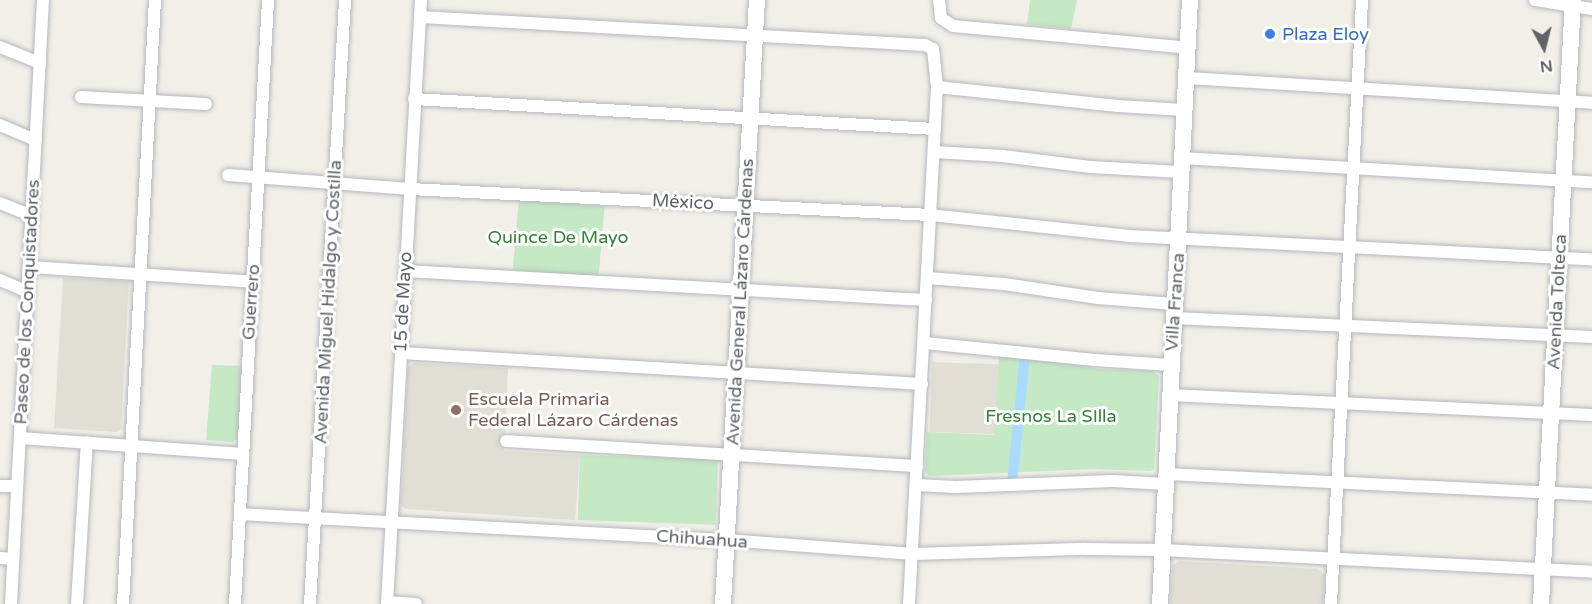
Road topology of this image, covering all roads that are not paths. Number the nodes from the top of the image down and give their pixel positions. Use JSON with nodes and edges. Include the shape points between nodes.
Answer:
{"nodes":[{"id":1,"x":43,"y":0,"type":"edge"},
{"id":2,"x":155,"y":0,"type":"edge"},
{"id":3,"x":268,"y":0,"type":"edge"},
{"id":4,"x":345,"y":0,"type":"edge"},
{"id":5,"x":421,"y":0,"type":"edge"},
{"id":6,"x":757,"y":0,"type":"edge"},
{"id":7,"x":939,"y":0,"type":"edge"},
{"id":8,"x":1190,"y":0,"type":"edge"},
{"id":9,"x":1362,"y":0,"type":"edge"},
{"id":10,"x":1535,"y":0,"type":"edge"},
{"id":11,"x":1573,"y":3,"type":"edge"},
{"id":12,"x":1592,"y":9,"type":"edge"},
{"id":13,"x":420,"y":17,"type":"junction"},
{"id":14,"x":755,"y":35,"type":"junction"},
{"id":15,"x":0,"y":47,"type":"edge"},
{"id":16,"x":1188,"y":48,"type":"junction"},
{"id":17,"x":40,"y":63,"type":"junction"},
{"id":18,"x":1186,"y":78,"type":"junction"},
{"id":19,"x":938,"y":87,"type":"junction"},
{"id":20,"x":1358,"y":91,"type":"junction"},
{"id":21,"x":81,"y":98,"type":"dead end"},
{"id":22,"x":414,"y":99,"type":"junction"},
{"id":23,"x":150,"y":102,"type":"junction"},
{"id":24,"x":1568,"y":102,"type":"junction"},
{"id":25,"x":1592,"y":103,"type":"edge"},
{"id":26,"x":206,"y":104,"type":"dead end"},
{"id":27,"x":1184,"y":110,"type":"junction"},
{"id":28,"x":750,"y":120,"type":"junction"},
{"id":29,"x":0,"y":125,"type":"edge"},
{"id":30,"x":935,"y":129,"type":"junction"},
{"id":31,"x":36,"y":140,"type":"junction"},
{"id":32,"x":934,"y":152,"type":"junction"},
{"id":33,"x":1182,"y":165,"type":"junction"},
{"id":34,"x":1353,"y":167,"type":"junction"},
{"id":35,"x":228,"y":175,"type":"dead end"},
{"id":36,"x":258,"y":178,"type":"junction"},
{"id":37,"x":1564,"y":181,"type":"junction"},
{"id":38,"x":1592,"y":182,"type":"edge"},
{"id":39,"x":335,"y":184,"type":"junction"},
{"id":40,"x":410,"y":189,"type":"junction"},
{"id":41,"x":0,"y":203,"type":"edge"},
{"id":42,"x":746,"y":205,"type":"junction"},
{"id":43,"x":930,"y":215,"type":"junction"},
{"id":44,"x":32,"y":216,"type":"junction"},
{"id":45,"x":1179,"y":238,"type":"junction"},
{"id":46,"x":1350,"y":246,"type":"junction"},
{"id":47,"x":1560,"y":258,"type":"junction"},
{"id":48,"x":1592,"y":259,"type":"edge"},
{"id":49,"x":30,"y":267,"type":"junction"},
{"id":50,"x":405,"y":271,"type":"junction"},
{"id":51,"x":141,"y":273,"type":"junction"},
{"id":52,"x":928,"y":278,"type":"junction"},
{"id":53,"x":0,"y":280,"type":"edge"},
{"id":54,"x":253,"y":282,"type":"junction"},
{"id":55,"x":740,"y":289,"type":"junction"},
{"id":56,"x":28,"y":292,"type":"junction"},
{"id":57,"x":926,"y":300,"type":"junction"},
{"id":58,"x":1174,"y":311,"type":"junction"},
{"id":59,"x":1345,"y":326,"type":"junction"},
{"id":60,"x":1555,"y":335,"type":"junction"},
{"id":61,"x":1592,"y":337,"type":"edge"},
{"id":62,"x":925,"y":343,"type":"junction"},
{"id":63,"x":400,"y":353,"type":"junction"},
{"id":64,"x":1171,"y":364,"type":"junction"},
{"id":65,"x":735,"y":372,"type":"junction"},
{"id":66,"x":922,"y":384,"type":"junction"},
{"id":67,"x":1170,"y":395,"type":"junction"},
{"id":68,"x":1341,"y":404,"type":"junction"},
{"id":69,"x":1551,"y":414,"type":"junction"},
{"id":70,"x":1592,"y":416,"type":"edge"},
{"id":71,"x":20,"y":438,"type":"junction"},
{"id":72,"x":506,"y":441,"type":"dead end"},
{"id":73,"x":87,"y":442,"type":"junction"},
{"id":74,"x":132,"y":446,"type":"junction"},
{"id":75,"x":243,"y":454,"type":"junction"},
{"id":76,"x":732,"y":455,"type":"junction"},
{"id":77,"x":917,"y":466,"type":"junction"},
{"id":78,"x":1167,"y":479,"type":"junction"},
{"id":79,"x":1337,"y":481,"type":"junction"},
{"id":80,"x":916,"y":484,"type":"junction"},
{"id":81,"x":0,"y":486,"type":"edge"},
{"id":82,"x":17,"y":486,"type":"junction"},
{"id":83,"x":1546,"y":491,"type":"junction"},
{"id":84,"x":1592,"y":495,"type":"edge"},
{"id":85,"x":240,"y":514,"type":"junction"},
{"id":86,"x":315,"y":517,"type":"junction"},
{"id":87,"x":392,"y":522,"type":"junction"},
{"id":88,"x":726,"y":540,"type":"junction"},
{"id":89,"x":1163,"y":550,"type":"junction"},
{"id":90,"x":913,"y":554,"type":"junction"},
{"id":91,"x":6,"y":559,"type":"edge"},
{"id":92,"x":1334,"y":559,"type":"junction"},
{"id":93,"x":1543,"y":570,"type":"junction"},
{"id":94,"x":1592,"y":572,"type":"edge"},
{"id":95,"x":387,"y":603,"type":"edge"},
{"id":96,"x":11,"y":604,"type":"edge"},
{"id":97,"x":77,"y":604,"type":"edge"},
{"id":98,"x":123,"y":604,"type":"edge"},
{"id":99,"x":235,"y":604,"type":"edge"},
{"id":100,"x":310,"y":604,"type":"edge"},
{"id":101,"x":416,"y":604,"type":"edge"},
{"id":102,"x":723,"y":604,"type":"edge"},
{"id":103,"x":909,"y":604,"type":"edge"},
{"id":104,"x":1160,"y":604,"type":"edge"},
{"id":105,"x":1331,"y":604,"type":"edge"},
{"id":106,"x":1541,"y":604,"type":"edge"}],
"edges":[{"from":1,"to":17,"type":"street","name":"Paseo de los Conquistadores"},
{"from":2,"to":23,"type":"street"},
{"from":3,"to":36,"type":"street","name":"Guerrero"},
{"from":4,"to":39,"type":"street","name":"Avenida Miguel Hidalgo y Costilla"},
{"from":5,"to":13,"type":"street","name":"15 de Mayo"},
{"from":6,"to":14,"type":"street","name":"Avenida General Lázaro Cárdenas"},
{"from":7,"to":16,"type":"street","via":[[940,18],[953,26]]},
{"from":8,"to":16,"type":"street","name":"Villa Franca"},
{"from":9,"to":20,"type":"street"},
{"from":10,"to":11,"type":"street"},
{"from":11,"to":12,"type":"street"},
{"from":11,"to":24,"type":"street","name":"Avenida Tolteca"},
{"from":13,"to":14,"type":"street"},
{"from":13,"to":22,"type":"street","name":"15 de Mayo"},
{"from":14,"to":19,"type":"street","via":[[925,45],[933,49],[936,57]]},
{"from":14,"to":28,"type":"street","name":"Avenida General Lázaro Cárdenas"},
{"from":15,"to":17,"type":"street"},
{"from":16,"to":18,"type":"street","name":"Villa Franca"},
{"from":17,"to":31,"type":"street","name":"Paseo de los Conquistadores"},
{"from":18,"to":20,"type":"street"},
{"from":18,"to":27,"type":"street","name":"Villa Franca"},
{"from":19,"to":27,"type":"street"},
{"from":19,"to":30,"type":"street"},
{"from":20,"to":24,"type":"street"},
{"from":20,"to":34,"type":"street"},
{"from":21,"to":23,"type":"street"},
{"from":22,"to":28,"type":"street"},
{"from":22,"to":40,"type":"street","name":"15 de Mayo"},
{"from":23,"to":26,"type":"street"},
{"from":23,"to":51,"type":"street"},
{"from":24,"to":25,"type":"street"},
{"from":24,"to":37,"type":"street","name":"Avenida Tolteca"},
{"from":27,"to":33,"type":"street","name":"Villa Franca"},
{"from":28,"to":30,"type":"street"},
{"from":28,"to":42,"type":"street","name":"Avenida General Lázaro Cárdenas"},
{"from":29,"to":31,"type":"street"},
{"from":30,"to":32,"type":"street"},
{"from":31,"to":44,"type":"street","name":"Paseo de los Conquistadores"},
{"from":32,"to":33,"type":"street","via":[[1090,167]]},
{"from":32,"to":43,"type":"street"},
{"from":33,"to":34,"type":"street"},
{"from":33,"to":45,"type":"street","name":"Villa Franca"},
{"from":34,"to":37,"type":"street"},
{"from":34,"to":46,"type":"street"},
{"from":35,"to":36,"type":"street","name":"México"},
{"from":36,"to":39,"type":"street","name":"México"},
{"from":36,"to":54,"type":"street","name":"Guerrero"},
{"from":37,"to":38,"type":"street"},
{"from":37,"to":47,"type":"street","name":"Avenida Tolteca"},
{"from":39,"to":40,"type":"street","name":"México"},
{"from":39,"to":86,"type":"street","name":"Avenida Miguel Hidalgo y Costilla"},
{"from":40,"to":42,"type":"street","name":"México"},
{"from":40,"to":50,"type":"street","name":"15 de Mayo"},
{"from":41,"to":44,"type":"street"},
{"from":42,"to":43,"type":"street","name":"México"},
{"from":42,"to":55,"type":"street","name":"Avenida General Lázaro Cárdenas"},
{"from":43,"to":45,"type":"street","name":"México"},
{"from":43,"to":52,"type":"street"},
{"from":44,"to":49,"type":"street","name":"Paseo de los Conquistadores"},
{"from":45,"to":46,"type":"street","name":"México"},
{"from":45,"to":58,"type":"street","name":"Villa Franca"},
{"from":46,"to":47,"type":"street","name":"México"},
{"from":46,"to":59,"type":"street"},
{"from":47,"to":48,"type":"street","name":"México"},
{"from":47,"to":60,"type":"street","name":"Avenida Tolteca"},
{"from":49,"to":51,"type":"street"},
{"from":49,"to":56,"type":"street","name":"Paseo de los Conquistadores"},
{"from":50,"to":55,"type":"street"},
{"from":50,"to":63,"type":"street","name":"15 de Mayo"},
{"from":51,"to":54,"type":"street"},
{"from":51,"to":74,"type":"street"},
{"from":52,"to":57,"type":"street"},
{"from":52,"to":58,"type":"street","via":[[1004,284]]},
{"from":53,"to":56,"type":"street"},
{"from":54,"to":75,"type":"street","name":"Guerrero"},
{"from":55,"to":57,"type":"street"},
{"from":55,"to":65,"type":"street","name":"Avenida General Lázaro Cárdenas"},
{"from":56,"to":71,"type":"street","name":"Paseo de los Conquistadores"},
{"from":57,"to":62,"type":"street"},
{"from":58,"to":59,"type":"street"},
{"from":58,"to":64,"type":"street","name":"Villa Franca"},
{"from":59,"to":60,"type":"street"},
{"from":59,"to":68,"type":"street"},
{"from":60,"to":61,"type":"street"},
{"from":60,"to":69,"type":"street","name":"Avenida Tolteca"},
{"from":62,"to":64,"type":"street"},
{"from":62,"to":66,"type":"street"},
{"from":63,"to":65,"type":"street"},
{"from":63,"to":87,"type":"street","name":"15 de Mayo"},
{"from":64,"to":67,"type":"street","name":"Villa Franca"},
{"from":65,"to":66,"type":"street"},
{"from":65,"to":76,"type":"street","name":"Avenida General Lázaro Cárdenas"},
{"from":66,"to":77,"type":"street"},
{"from":67,"to":68,"type":"street"},
{"from":67,"to":78,"type":"street","name":"Villa Franca"},
{"from":68,"to":69,"type":"street"},
{"from":68,"to":79,"type":"street"},
{"from":69,"to":70,"type":"street"},
{"from":69,"to":83,"type":"street","name":"Avenida Tolteca"},
{"from":71,"to":73,"type":"street"},
{"from":71,"to":82,"type":"street","name":"Paseo de los Conquistadores"},
{"from":72,"to":76,"type":"street"},
{"from":73,"to":74,"type":"street"},
{"from":73,"to":97,"type":"street"},
{"from":74,"to":75,"type":"street"},
{"from":74,"to":98,"type":"street"},
{"from":75,"to":85,"type":"street","name":"Guerrero"},
{"from":76,"to":77,"type":"street"},
{"from":76,"to":88,"type":"street","name":"Avenida General Lázaro Cárdenas"},
{"from":77,"to":80,"type":"street"},
{"from":78,"to":79,"type":"street"},
{"from":78,"to":80,"type":"street","via":[[955,487]]},
{"from":78,"to":89,"type":"street","name":"Villa Franca"},
{"from":79,"to":83,"type":"street"},
{"from":79,"to":92,"type":"street"},
{"from":80,"to":90,"type":"street"},
{"from":81,"to":82,"type":"street"},
{"from":82,"to":91,"type":"street","name":"Paseo de los Conquistadores"},
{"from":83,"to":84,"type":"street"},
{"from":83,"to":93,"type":"street","name":"Avenida Tolteca"},
{"from":85,"to":86,"type":"street","name":"Chihuahua"},
{"from":85,"to":99,"type":"street","name":"Guerrero"},
{"from":86,"to":87,"type":"street","name":"Chihuahua"},
{"from":86,"to":100,"type":"street","name":"Avenida Miguel Hidalgo y Costilla"},
{"from":87,"to":88,"type":"street","name":"Chihuahua"},
{"from":87,"to":95,"type":"street","name":"15 de Mayo"},
{"from":88,"to":90,"type":"street","name":"Chihuahua"},
{"from":88,"to":102,"type":"street","name":"Avenida General Lázaro Cárdenas"},
{"from":89,"to":90,"type":"street","name":"Chihuahua"},
{"from":89,"to":92,"type":"street","name":"Chihuahua"},
{"from":89,"to":104,"type":"street","name":"Villa Franca"},
{"from":90,"to":103,"type":"street"},
{"from":91,"to":96,"type":"street","name":"Paseo de los Conquistadores"},
{"from":92,"to":93,"type":"street","name":"Chihuahua"},
{"from":92,"to":105,"type":"street"},
{"from":93,"to":94,"type":"street","name":"Chihuahua"},
{"from":93,"to":106,"type":"street","name":"Avenida Tolteca"},
{"from":95,"to":101,"type":"street"}]}
